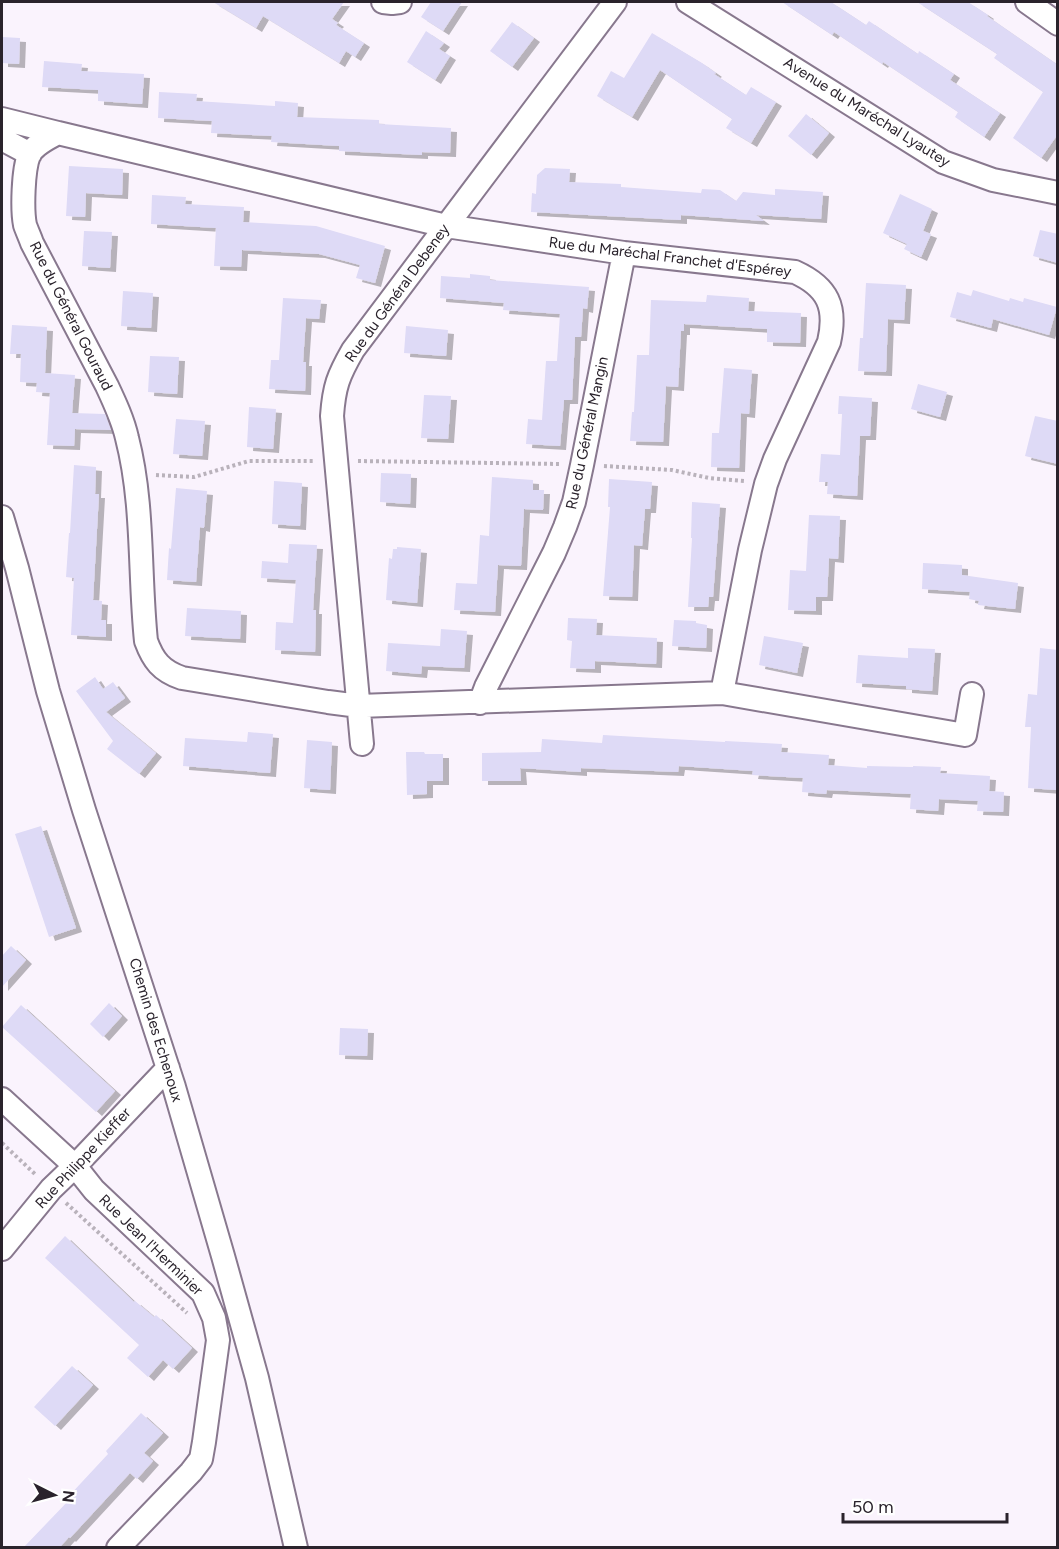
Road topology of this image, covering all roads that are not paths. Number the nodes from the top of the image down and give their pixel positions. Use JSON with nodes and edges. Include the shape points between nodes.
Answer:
{"nodes":[{"id":1,"x":383,"y":2,"type":"edge"},
{"id":2,"x":400,"y":2,"type":"edge"},
{"id":3,"x":615,"y":2,"type":"edge"},
{"id":4,"x":688,"y":2,"type":"edge"},
{"id":5,"x":1027,"y":2,"type":"edge"},
{"id":6,"x":1058,"y":24,"type":"edge"},
{"id":7,"x":2,"y":119,"type":"edge"},
{"id":8,"x":58,"y":133,"type":"junction"},
{"id":9,"x":2,"y":139,"type":"edge"},
{"id":10,"x":30,"y":154,"type":"junction"},
{"id":11,"x":1058,"y":193,"type":"edge"},
{"id":12,"x":446,"y":226,"type":"junction"},
{"id":13,"x":624,"y":253,"type":"junction"},
{"id":14,"x":2,"y":517,"type":"edge"},
{"id":15,"x":722,"y":693,"type":"junction"},
{"id":16,"x":972,"y":694,"type":"dead end"},
{"id":17,"x":480,"y":702,"type":"junction"},
{"id":18,"x":358,"y":706,"type":"junction"},
{"id":19,"x":362,"y":744,"type":"dead end"},
{"id":20,"x":168,"y":1068,"type":"junction"},
{"id":21,"x":2,"y":1100,"type":"edge"},
{"id":22,"x":75,"y":1166,"type":"junction"},
{"id":23,"x":2,"y":1250,"type":"edge"},
{"id":24,"x":118,"y":1548,"type":"edge"},
{"id":25,"x":296,"y":1548,"type":"edge"}],
"edges":[{"from":1,"to":2,"type":"street"},
{"from":3,"to":12,"type":"street","name":"Rue du Général Debeney"},
{"from":4,"to":11,"type":"street","name":"Avenue du Maréchal Lyautey","via":[[943,162],[993,180]]},
{"from":5,"to":6,"type":"street"},
{"from":7,"to":8,"type":"street"},
{"from":8,"to":10,"type":"street"},
{"from":8,"to":12,"type":"street"},
{"from":9,"to":10,"type":"street"},
{"from":10,"to":18,"type":"street","name":"Rue du Général Gouraud","via":[[25,175],[25,224],[118,409],[127,438],[138,502],[146,641],[152,658],[171,675],[182,678]]},
{"from":12,"to":13,"type":"street","name":"Rue du Maréchal Franchet d'Espérey"},
{"from":12,"to":18,"type":"street","name":"Rue du Général Debeney","via":[[353,350],[334,392],[332,416]]},
{"from":13,"to":15,"type":"street","name":"Rue du Maréchal Franchet d'Espérey","via":[[795,272],[821,289],[831,308],[829,342],[766,484]]},
{"from":13,"to":17,"type":"street","name":"Rue du Général Mangin","via":[[574,501],[558,544]]},
{"from":14,"to":20,"type":"street","name":"Chemin des Echenoux","via":[[48,691]]},
{"from":15,"to":16,"type":"street","via":[[965,735]]},
{"from":15,"to":17,"type":"street"},
{"from":17,"to":18,"type":"street"},
{"from":18,"to":19,"type":"street","name":"Rue du Général Debeney"},
{"from":20,"to":22,"type":"street","name":"Rue Philippe Kieffer"},
{"from":20,"to":25,"type":"street","name":"Chemin des Echenoux","via":[[258,1378]]},
{"from":21,"to":22,"type":"street","name":"Rue Jean l'Herminier"},
{"from":22,"to":23,"type":"street","name":"Rue Philippe Kieffer","via":[[51,1189]]},
{"from":22,"to":24,"type":"street","name":"Rue Jean l'Herminier","via":[[94,1190],[203,1293],[218,1340],[201,1459]]}]}
